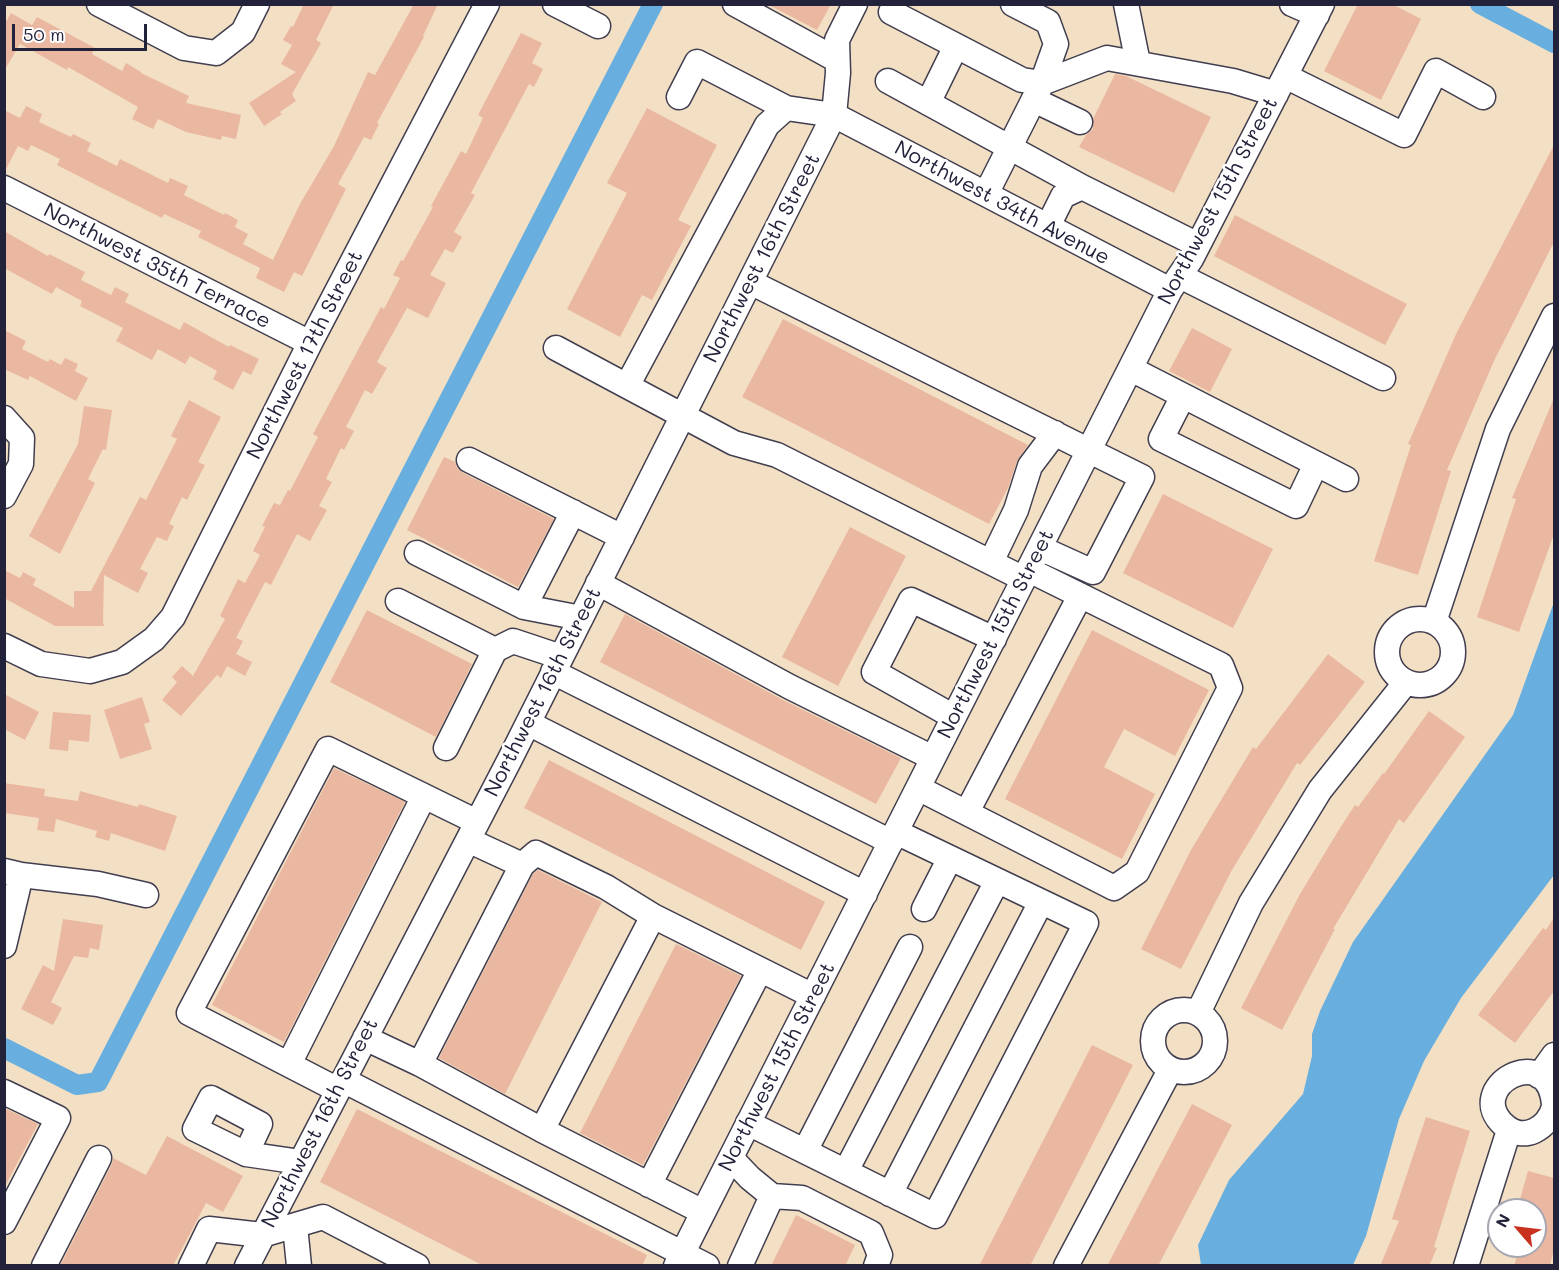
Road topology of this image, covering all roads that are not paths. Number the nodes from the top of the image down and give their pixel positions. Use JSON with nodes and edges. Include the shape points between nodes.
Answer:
{"nodes":[{"id":1,"x":99,"y":4,"type":"edge"},
{"id":2,"x":256,"y":4,"type":"edge"},
{"id":3,"x":487,"y":4,"type":"edge"},
{"id":4,"x":555,"y":4,"type":"edge"},
{"id":5,"x":735,"y":4,"type":"edge"},
{"id":6,"x":855,"y":4,"type":"edge"},
{"id":7,"x":1013,"y":4,"type":"edge"},
{"id":8,"x":1126,"y":4,"type":"edge"},
{"id":9,"x":1292,"y":4,"type":"edge"},
{"id":10,"x":1319,"y":10,"type":"edge"},
{"id":11,"x":891,"y":12,"type":"dead end"},
{"id":12,"x":598,"y":26,"type":"dead end"},
{"id":13,"x":957,"y":46,"type":"junction"},
{"id":14,"x":837,"y":60,"type":"junction"},
{"id":15,"x":1138,"y":63,"type":"junction"},
{"id":16,"x":888,"y":81,"type":"dead end"},
{"id":17,"x":1280,"y":85,"type":"junction"},
{"id":18,"x":1038,"y":92,"type":"junction"},
{"id":19,"x":679,"y":97,"type":"dead end"},
{"id":20,"x":1483,"y":97,"type":"dead end"},
{"id":21,"x":928,"y":103,"type":"junction"},
{"id":22,"x":786,"y":108,"type":"junction"},
{"id":23,"x":834,"y":115,"type":"junction"},
{"id":24,"x":1080,"y":122,"type":"dead end"},
{"id":25,"x":1010,"y":147,"type":"junction"},
{"id":26,"x":1082,"y":187,"type":"junction"},
{"id":27,"x":4,"y":188,"type":"edge"},
{"id":28,"x":986,"y":194,"type":"junction"},
{"id":29,"x":1048,"y":226,"type":"junction"},
{"id":30,"x":1198,"y":245,"type":"junction"},
{"id":31,"x":750,"y":282,"type":"junction"},
{"id":32,"x":1175,"y":283,"type":"junction"},
{"id":33,"x":1554,"y":316,"type":"edge"},
{"id":34,"x":310,"y":343,"type":"junction"},
{"id":35,"x":556,"y":348,"type":"dead end"},
{"id":36,"x":1131,"y":369,"type":"junction"},
{"id":37,"x":1383,"y":378,"type":"dead end"},
{"id":38,"x":627,"y":386,"type":"junction"},
{"id":39,"x":1183,"y":396,"type":"junction"},
{"id":40,"x":682,"y":417,"type":"junction"},
{"id":41,"x":4,"y":418,"type":"edge"},
{"id":42,"x":1055,"y":433,"type":"junction"},
{"id":43,"x":1089,"y":450,"type":"junction"},
{"id":44,"x":469,"y":460,"type":"dead end"},
{"id":45,"x":1317,"y":464,"type":"junction"},
{"id":46,"x":1346,"y":479,"type":"dead end"},
{"id":47,"x":4,"y":496,"type":"edge"},
{"id":48,"x":573,"y":512,"type":"junction"},
{"id":49,"x":622,"y":537,"type":"junction"},
{"id":50,"x":1040,"y":548,"type":"junction"},
{"id":51,"x":417,"y":553,"type":"dead end"},
{"id":52,"x":991,"y":562,"type":"junction"},
{"id":53,"x":1026,"y":575,"type":"junction"},
{"id":54,"x":598,"y":583,"type":"junction"},
{"id":55,"x":1080,"y":596,"type":"junction"},
{"id":56,"x":398,"y":601,"type":"dead end"},
{"id":57,"x":524,"y":607,"type":"junction"},
{"id":58,"x":581,"y":618,"type":"junction"},
{"id":59,"x":1434,"y":622,"type":"junction"},
{"id":60,"x":994,"y":639,"type":"junction"},
{"id":61,"x":4,"y":646,"type":"edge"},
{"id":62,"x":495,"y":650,"type":"junction"},
{"id":63,"x":557,"y":665,"type":"junction"},
{"id":64,"x":1406,"y":682,"type":"junction"},
{"id":65,"x":954,"y":717,"type":"junction"},
{"id":66,"x":528,"y":723,"type":"junction"},
{"id":67,"x":446,"y":748,"type":"dead end"},
{"id":68,"x":933,"y":758,"type":"junction"},
{"id":69,"x":918,"y":788,"type":"junction"},
{"id":70,"x":424,"y":796,"type":"junction"},
{"id":71,"x":967,"y":812,"type":"junction"},
{"id":72,"x":472,"y":831,"type":"junction"},
{"id":73,"x":893,"y":837,"type":"junction"},
{"id":74,"x":950,"y":858,"type":"junction"},
{"id":75,"x":522,"y":865,"type":"junction"},
{"id":76,"x":13,"y":873,"type":"edge"},
{"id":77,"x":997,"y":881,"type":"junction"},
{"id":78,"x":865,"y":894,"type":"junction"},
{"id":79,"x":146,"y":895,"type":"dead end"},
{"id":80,"x":1041,"y":902,"type":"junction"},
{"id":81,"x":924,"y":909,"type":"dead end"},
{"id":82,"x":653,"y":916,"type":"junction"},
{"id":83,"x":4,"y":946,"type":"edge"},
{"id":84,"x":910,"y":947,"type":"dead end"},
{"id":85,"x":760,"y":970,"type":"junction"},
{"id":86,"x":813,"y":996,"type":"junction"},
{"id":87,"x":1198,"y":1012,"type":"junction"},
{"id":88,"x":365,"y":1038,"type":"junction"},
{"id":89,"x":1554,"y":1055,"type":"edge"},
{"id":90,"x":289,"y":1064,"type":"junction"},
{"id":91,"x":420,"y":1065,"type":"junction"},
{"id":92,"x":1170,"y":1070,"type":"junction"},
{"id":93,"x":1539,"y":1076,"type":"junction"},
{"id":94,"x":340,"y":1085,"type":"junction"},
{"id":95,"x":4,"y":1092,"type":"edge"},
{"id":96,"x":1554,"y":1106,"type":"edge"},
{"id":97,"x":748,"y":1123,"type":"junction"},
{"id":98,"x":542,"y":1130,"type":"junction"},
{"id":99,"x":1509,"y":1130,"type":"junction"},
{"id":100,"x":806,"y":1151,"type":"junction"},
{"id":101,"x":246,"y":1154,"type":"dead end"},
{"id":102,"x":99,"y":1158,"type":"dead end"},
{"id":103,"x":730,"y":1158,"type":"junction"},
{"id":104,"x":301,"y":1162,"type":"junction"},
{"id":105,"x":846,"y":1172,"type":"junction"},
{"id":106,"x":649,"y":1185,"type":"junction"},
{"id":107,"x":891,"y":1194,"type":"junction"},
{"id":108,"x":772,"y":1196,"type":"junction"},
{"id":109,"x":703,"y":1212,"type":"junction"},
{"id":110,"x":4,"y":1222,"type":"edge"},
{"id":111,"x":295,"y":1226,"type":"junction"},
{"id":112,"x":262,"y":1235,"type":"junction"},
{"id":113,"x":679,"y":1260,"type":"edge"},
{"id":114,"x":44,"y":1266,"type":"edge"},
{"id":115,"x":191,"y":1266,"type":"edge"},
{"id":116,"x":246,"y":1266,"type":"edge"},
{"id":117,"x":299,"y":1266,"type":"edge"},
{"id":118,"x":417,"y":1266,"type":"edge"},
{"id":119,"x":707,"y":1266,"type":"edge"},
{"id":120,"x":740,"y":1266,"type":"edge"},
{"id":121,"x":876,"y":1266,"type":"edge"},
{"id":122,"x":1066,"y":1266,"type":"edge"},
{"id":123,"x":1466,"y":1266,"type":"edge"}],
"edges":[{"from":1,"to":2,"type":"street","via":[[184,48],[216,53],[243,32]]},
{"from":3,"to":34,"type":"street","name":"Northwest 17th Street"},
{"from":4,"to":12,"type":"street"},
{"from":5,"to":14,"type":"street"},
{"from":6,"to":14,"type":"street","via":[[837,40]]},
{"from":7,"to":18,"type":"street","via":[[1048,22],[1056,44]]},
{"from":8,"to":15,"type":"street"},
{"from":9,"to":10,"type":"street"},
{"from":10,"to":17,"type":"street","name":"Northwest 15th Street"},
{"from":11,"to":13,"type":"street"},
{"from":13,"to":18,"type":"street"},
{"from":13,"to":21,"type":"street"},
{"from":14,"to":23,"type":"street"},
{"from":15,"to":17,"type":"street","via":[[1233,81]]},
{"from":15,"to":18,"type":"street","via":[[1107,58]]},
{"from":16,"to":21,"type":"street"},
{"from":17,"to":20,"type":"street","via":[[1404,135],[1436,72]]},
{"from":17,"to":30,"type":"street","name":"Northwest 15th Street"},
{"from":18,"to":24,"type":"street"},
{"from":18,"to":25,"type":"street"},
{"from":19,"to":22,"type":"street","name":"Northwest 34th Avenue","via":[[697,62]]},
{"from":21,"to":25,"type":"street"},
{"from":22,"to":23,"type":"street","name":"Northwest 34th Avenue"},
{"from":22,"to":38,"type":"street","via":[[767,125]]},
{"from":23,"to":28,"type":"street","name":"Northwest 34th Avenue"},
{"from":23,"to":31,"type":"street","name":"Northwest 16th Street"},
{"from":25,"to":26,"type":"street"},
{"from":25,"to":28,"type":"street"},
{"from":26,"to":29,"type":"street","via":[[1064,196]]},
{"from":26,"to":30,"type":"street"},
{"from":27,"to":34,"type":"street","name":"Northwest 35th Terrace"},
{"from":28,"to":29,"type":"street","name":"Northwest 34th Avenue"},
{"from":29,"to":32,"type":"street","name":"Northwest 34th Avenue"},
{"from":30,"to":32,"type":"street","name":"Northwest 15th Street"},
{"from":31,"to":40,"type":"street","name":"Northwest 16th Street"},
{"from":31,"to":42,"type":"street"},
{"from":32,"to":36,"type":"street","name":"Northwest 15th Street"},
{"from":32,"to":37,"type":"street","name":"Northwest 34th Avenue"},
{"from":33,"to":59,"type":"street","via":[[1498,429]]},
{"from":34,"to":61,"type":"street","name":"Northwest 17th Street","via":[[173,617],[154,639],[122,662],[90,671],[41,664]]},
{"from":35,"to":38,"type":"street"},
{"from":36,"to":39,"type":"street"},
{"from":36,"to":43,"type":"street","name":"Northwest 15th Street"},
{"from":38,"to":40,"type":"street"},
{"from":39,"to":45,"type":"street"},
{"from":39,"to":45,"type":"street","via":[[1161,439],[1296,506]]},
{"from":40,"to":49,"type":"street","name":"Northwest 16th Street"},
{"from":40,"to":52,"type":"street","via":[[734,442],[777,455]]},
{"from":41,"to":47,"type":"street","via":[[22,438],[21,464]]},
{"from":42,"to":43,"type":"street"},
{"from":42,"to":52,"type":"street","via":[[1030,466],[1016,510]]},
{"from":43,"to":50,"type":"street","name":"Northwest 15th Street"},
{"from":43,"to":50,"type":"street","via":[[1142,477],[1093,572]]},
{"from":44,"to":48,"type":"street"},
{"from":45,"to":46,"type":"street"},
{"from":48,"to":49,"type":"street"},
{"from":48,"to":57,"type":"street"},
{"from":49,"to":54,"type":"street","name":"Northwest 16th Street"},
{"from":50,"to":53,"type":"street","name":"Northwest 15th Street"},
{"from":51,"to":57,"type":"street"},
{"from":52,"to":53,"type":"street"},
{"from":53,"to":55,"type":"street"},
{"from":53,"to":60,"type":"street","name":"Northwest 15th Street"},
{"from":54,"to":58,"type":"street","name":"Northwest 16th Street"},
{"from":54,"to":68,"type":"street","via":[[790,687]]},
{"from":55,"to":71,"type":"street"},
{"from":55,"to":71,"type":"street","via":[[1221,665],[1230,688],[1137,872],[1114,888]]},
{"from":56,"to":62,"type":"street"},
{"from":57,"to":58,"type":"street"},
{"from":58,"to":63,"type":"street","name":"Northwest 16th Street"},
{"from":59,"to":64,"type":"street","via":[[1451,641],[1450,666],[1431,683]]},
{"from":59,"to":64,"type":"street","via":[[1409,621],[1390,638],[1389,663]]},
{"from":60,"to":65,"type":"street","name":"Northwest 15th Street"},
{"from":60,"to":65,"type":"street","via":[[911,600],[895,631],[874,672]]},
{"from":62,"to":63,"type":"street","via":[[513,641]]},
{"from":62,"to":67,"type":"street"},
{"from":63,"to":66,"type":"street","name":"Northwest 16th Street"},
{"from":63,"to":73,"type":"street"},
{"from":64,"to":87,"type":"street","via":[[1320,790],[1251,903]]},
{"from":65,"to":68,"type":"street","name":"Northwest 15th Street"},
{"from":66,"to":72,"type":"street","name":"Northwest 16th Street"},
{"from":66,"to":78,"type":"street"},
{"from":68,"to":69,"type":"street","name":"Northwest 15th Street"},
{"from":69,"to":71,"type":"street"},
{"from":69,"to":73,"type":"street","name":"Northwest 15th Street"},
{"from":70,"to":72,"type":"street"},
{"from":70,"to":90,"type":"street"},
{"from":70,"to":90,"type":"street","via":[[328,749],[189,1013]]},
{"from":72,"to":75,"type":"street"},
{"from":72,"to":88,"type":"street","name":"Northwest 16th Street"},
{"from":73,"to":74,"type":"street"},
{"from":73,"to":78,"type":"street","name":"Northwest 15th Street"},
{"from":74,"to":77,"type":"street"},
{"from":74,"to":81,"type":"street"},
{"from":75,"to":82,"type":"street","via":[[537,853],[606,887]]},
{"from":75,"to":91,"type":"street"},
{"from":76,"to":79,"type":"street"},
{"from":76,"to":83,"type":"street"},
{"from":77,"to":80,"type":"street"},
{"from":77,"to":105,"type":"street"},
{"from":78,"to":86,"type":"street","name":"Northwest 15th Street"},
{"from":80,"to":107,"type":"street"},
{"from":80,"to":107,"type":"street","via":[[1086,923],[935,1216]]},
{"from":82,"to":85,"type":"street"},
{"from":82,"to":98,"type":"street"},
{"from":84,"to":100,"type":"street"},
{"from":85,"to":86,"type":"street"},
{"from":85,"to":106,"type":"street"},
{"from":86,"to":97,"type":"street","name":"Northwest 15th Street"},
{"from":87,"to":92,"type":"street","via":[[1214,1031],[1212,1055],[1194,1071]]},
{"from":87,"to":92,"type":"street","via":[[1174,1011],[1155,1027],[1154,1052]]},
{"from":88,"to":91,"type":"street"},
{"from":88,"to":94,"type":"street","name":"Northwest 16th Street"},
{"from":89,"to":93,"type":"street"},
{"from":90,"to":94,"type":"street"},
{"from":91,"to":98,"type":"street"},
{"from":92,"to":122,"type":"street"},
{"from":93,"to":96,"type":"street","via":[[1554,1095]]},
{"from":93,"to":99,"type":"street","via":[[1516,1073],[1497,1088],[1494,1111]]},
{"from":94,"to":104,"type":"street","name":"Northwest 16th Street"},
{"from":94,"to":113,"type":"street"},
{"from":95,"to":110,"type":"street","via":[[58,1118]]},
{"from":96,"to":99,"type":"street","via":[[1551,1118],[1532,1133]]},
{"from":97,"to":100,"type":"street"},
{"from":97,"to":103,"type":"street","name":"Northwest 15th Street"},
{"from":98,"to":106,"type":"street"},
{"from":99,"to":123,"type":"street"},
{"from":100,"to":105,"type":"street"},
{"from":101,"to":104,"type":"street"},
{"from":102,"to":114,"type":"street"},
{"from":103,"to":108,"type":"street"},
{"from":103,"to":109,"type":"street","name":"Northwest 15th Street"},
{"from":104,"to":112,"type":"street","name":"Northwest 16th Street"},
{"from":105,"to":107,"type":"street"},
{"from":106,"to":109,"type":"street"},
{"from":108,"to":120,"type":"street"},
{"from":108,"to":121,"type":"street","via":[[802,1198],[871,1233],[880,1255]]},
{"from":109,"to":113,"type":"street","name":"Northwest 15th Street"},
{"from":111,"to":112,"type":"street"},
{"from":111,"to":117,"type":"street"},
{"from":111,"to":118,"type":"street","via":[[322,1217]]},
{"from":112,"to":115,"type":"street","via":[[209,1229]]},
{"from":112,"to":116,"type":"street","name":"Northwest 16th Street"},
{"from":113,"to":119,"type":"street"}]}
